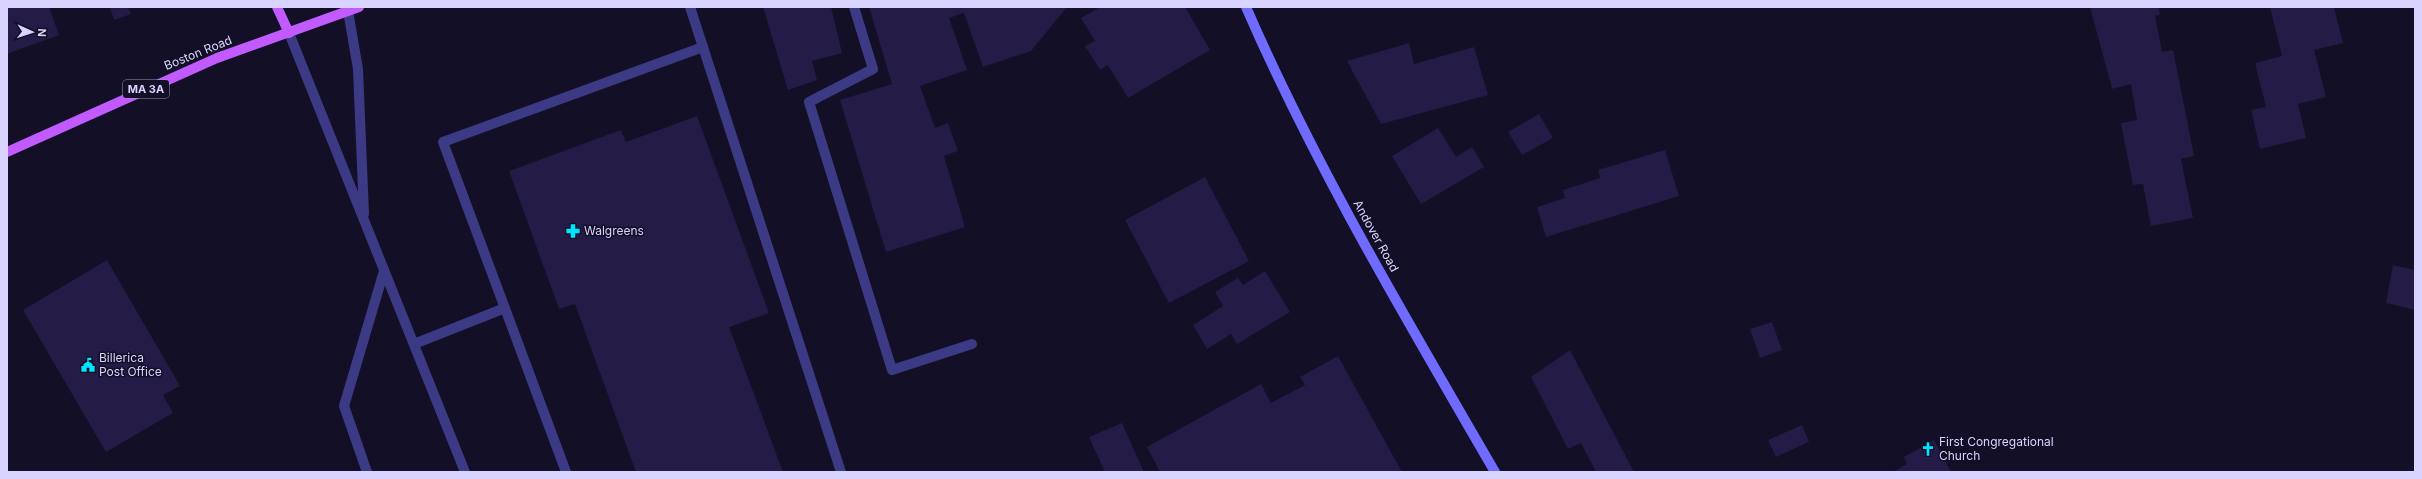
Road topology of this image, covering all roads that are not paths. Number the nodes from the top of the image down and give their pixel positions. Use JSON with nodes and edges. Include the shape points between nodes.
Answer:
{"nodes":[{"id":1,"x":277,"y":7,"type":"edge"},
{"id":2,"x":360,"y":7,"type":"edge"},
{"id":3,"x":690,"y":7,"type":"edge"},
{"id":4,"x":854,"y":7,"type":"edge"},
{"id":5,"x":1246,"y":7,"type":"edge"},
{"id":6,"x":348,"y":11,"type":"junction"},
{"id":7,"x":289,"y":32,"type":"junction"},
{"id":8,"x":704,"y":47,"type":"junction"},
{"id":9,"x":7,"y":152,"type":"edge"},
{"id":10,"x":364,"y":222,"type":"junction"},
{"id":11,"x":384,"y":271,"type":"junction"},
{"id":12,"x":505,"y":308,"type":"junction"},
{"id":13,"x":414,"y":344,"type":"junction"},
{"id":14,"x":972,"y":344,"type":"dead end"},
{"id":15,"x":367,"y":472,"type":"edge"},
{"id":16,"x":466,"y":472,"type":"edge"},
{"id":17,"x":566,"y":472,"type":"edge"},
{"id":18,"x":841,"y":472,"type":"edge"},
{"id":19,"x":1496,"y":472,"type":"edge"}],
"edges":[{"from":1,"to":7,"type":"main road"},
{"from":2,"to":6,"type":"main road","name":"Boston Road","number":"MA 3A"},
{"from":3,"to":8,"type":"lane"},
{"from":4,"to":14,"type":"lane","via":[[873,69],[809,102],[892,370]]},
{"from":5,"to":19,"type":"main road","name":"Andover Road","via":[[1324,170],[1430,361]]},
{"from":6,"to":7,"type":"main road","name":"Boston Road","number":"MA 3A"},
{"from":6,"to":10,"type":"lane","via":[[358,69]]},
{"from":7,"to":9,"type":"main road","name":"Boston Road","number":"MA 3A","via":[[217,58]]},
{"from":7,"to":10,"type":"lane"},
{"from":8,"to":12,"type":"lane","via":[[444,142]]},
{"from":8,"to":18,"type":"lane"},
{"from":10,"to":11,"type":"lane"},
{"from":11,"to":13,"type":"lane"},
{"from":11,"to":15,"type":"lane","via":[[344,406]]},
{"from":12,"to":13,"type":"lane"},
{"from":12,"to":17,"type":"lane"},
{"from":13,"to":16,"type":"lane"}]}
